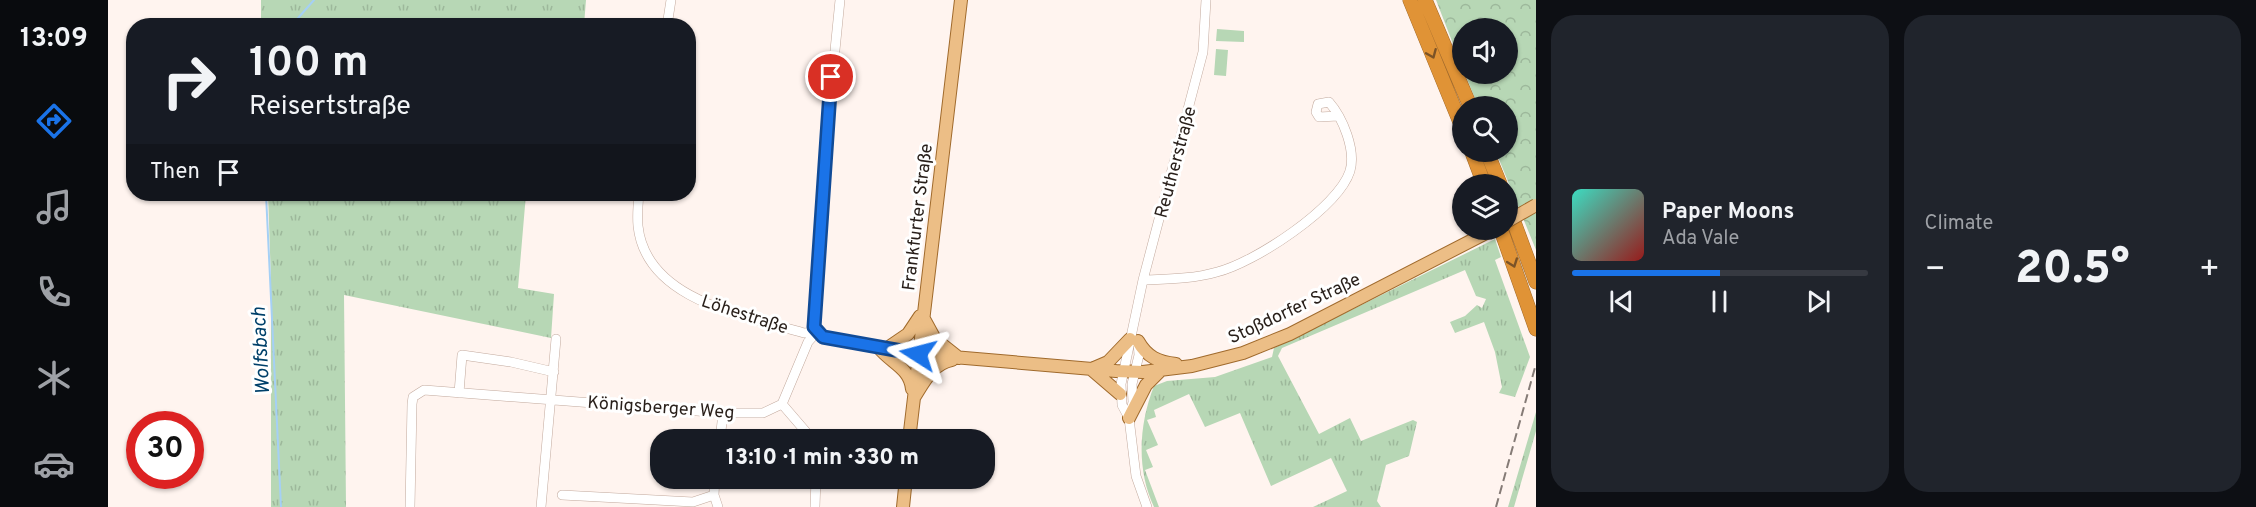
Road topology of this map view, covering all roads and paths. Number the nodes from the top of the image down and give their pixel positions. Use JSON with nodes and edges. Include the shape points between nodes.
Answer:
{"nodes":[{"id":1,"x":671,"y":0,"type":"edge"},
{"id":2,"x":840,"y":0,"type":"edge"},
{"id":3,"x":961,"y":0,"type":"edge"},
{"id":4,"x":1206,"y":0,"type":"edge"},
{"id":5,"x":1410,"y":0,"type":"edge"},
{"id":6,"x":1425,"y":0,"type":"edge"},
{"id":7,"x":668,"y":18,"type":"edge"},
{"id":8,"x":1466,"y":96,"type":"edge"},
{"id":9,"x":1452,"y":103,"type":"edge"},
{"id":10,"x":1338,"y":116,"type":"dead end"},
{"id":11,"x":639,"y":201,"type":"edge"},
{"id":12,"x":1536,"y":205,"type":"edge"},
{"id":13,"x":1518,"y":215,"type":"edge"},
{"id":14,"x":1518,"y":233,"type":"edge"},
{"id":15,"x":1473,"y":240,"type":"edge"},
{"id":16,"x":1505,"y":240,"type":"edge"},
{"id":17,"x":1143,"y":280,"type":"junction"},
{"id":18,"x":1536,"y":282,"type":"edge"},
{"id":19,"x":923,"y":313,"type":"junction"},
{"id":20,"x":1536,"y":329,"type":"edge"},
{"id":21,"x":816,"y":332,"type":"junction"},
{"id":22,"x":556,"y":339,"type":"dead end"},
{"id":23,"x":1134,"y":340,"type":"junction"},
{"id":24,"x":882,"y":348,"type":"junction"},
{"id":25,"x":918,"y":354,"type":"junction"},
{"id":26,"x":959,"y":358,"type":"junction"},
{"id":27,"x":1192,"y":366,"type":"junction"},
{"id":28,"x":1091,"y":369,"type":"junction"},
{"id":29,"x":1161,"y":370,"type":"junction"},
{"id":30,"x":1129,"y":371,"type":"junction"},
{"id":31,"x":554,"y":372,"type":"junction"},
{"id":32,"x":459,"y":393,"type":"junction"},
{"id":33,"x":1120,"y":394,"type":"junction"},
{"id":34,"x":552,"y":398,"type":"junction"},
{"id":35,"x":913,"y":399,"type":"junction"},
{"id":36,"x":782,"y":404,"type":"junction"},
{"id":37,"x":723,"y":413,"type":"junction"},
{"id":38,"x":1129,"y":418,"type":"junction"},
{"id":39,"x":721,"y":429,"type":"edge"},
{"id":40,"x":804,"y":429,"type":"edge"},
{"id":41,"x":910,"y":429,"type":"edge"},
{"id":42,"x":715,"y":489,"type":"edge"},
{"id":43,"x":815,"y":489,"type":"edge"},
{"id":44,"x":905,"y":489,"type":"edge"},
{"id":45,"x":562,"y":495,"type":"dead end"},
{"id":46,"x":714,"y":495,"type":"junction"},
{"id":47,"x":640,"y":503,"type":"edge"},
{"id":48,"x":410,"y":507,"type":"edge"},
{"id":49,"x":541,"y":507,"type":"edge"},
{"id":50,"x":718,"y":507,"type":"edge"},
{"id":51,"x":814,"y":507,"type":"edge"},
{"id":52,"x":903,"y":507,"type":"edge"},
{"id":53,"x":1147,"y":507,"type":"edge"}],
"edges":[{"from":1,"to":7,"type":"street"},
{"from":2,"to":21,"type":"street","via":[[823,170]]},
{"from":3,"to":19,"type":"main road","name":"Frankfurter Straße"},
{"from":4,"to":17,"type":"street","name":"Reutherstraße","via":[[1203,52]]},
{"from":5,"to":9,"type":"highway","one_way":true},
{"from":6,"to":8,"type":"highway"},
{"from":10,"to":17,"type":"street","via":[[1349,142],[1351,164],[1338,194],[1324,206],[1278,243],[1219,272]]},
{"from":11,"to":21,"type":"street","name":"Löhestraße","via":[[638,226],[645,250],[660,273],[679,289],[702,303],[804,333]]},
{"from":12,"to":13,"type":"main road","bridge":true},
{"from":14,"to":18,"type":"highway"},
{"from":15,"to":27,"type":"main road","name":"Stoßdorfer Straße","via":[[1290,334],[1243,354]]},
{"from":16,"to":20,"type":"highway","one_way":true},
{"from":17,"to":23,"type":"street","name":"Reutherstraße"},
{"from":19,"to":24,"type":"main road","via":[[908,334]]},
{"from":19,"to":25,"type":"main road","name":"Frankfurter Straße"},
{"from":19,"to":26,"type":"main road","via":[[935,339]]},
{"from":21,"to":24,"type":"street","name":"Löhestraße","via":[[823,337]]},
{"from":21,"to":36,"type":"street"},
{"from":22,"to":31,"type":"street"},
{"from":23,"to":27,"type":"main road","via":[[1161,362]]},
{"from":23,"to":28,"type":"main road","via":[[1108,362]]},
{"from":23,"to":30,"type":"street","name":"Reutherstraße"},
{"from":24,"to":25,"type":"street","name":"Löhestraße"},
{"from":24,"to":35,"type":"main road","via":[[888,359],[906,371]]},
{"from":25,"to":26,"type":"main road","name":"Stoßdorfer Straße"},
{"from":25,"to":35,"type":"main road","name":"Frankfurter Straße"},
{"from":26,"to":28,"type":"main road","name":"Stoßdorfer Straße"},
{"from":26,"to":35,"type":"main road","via":[[930,372]]},
{"from":27,"to":29,"type":"main road","name":"Stoßdorfer Straße"},
{"from":28,"to":30,"type":"main road","name":"Stoßdorfer Straße"},
{"from":28,"to":33,"type":"main road"},
{"from":29,"to":30,"type":"main road","name":"Stoßdorfer Straße"},
{"from":29,"to":38,"type":"main road","via":[[1146,385]]},
{"from":30,"to":33,"type":"street","name":"Reutherstraße"},
{"from":30,"to":38,"type":"street"},
{"from":31,"to":32,"type":"street","via":[[462,355]]},
{"from":31,"to":34,"type":"street"},
{"from":32,"to":34,"type":"street","name":"Königsberger Weg"},
{"from":32,"to":48,"type":"street","name":"Königsberger Weg","via":[[424,390],[413,397]]},
{"from":33,"to":38,"type":"street"},
{"from":34,"to":37,"type":"street","name":"Königsberger Weg"},
{"from":34,"to":49,"type":"street"},
{"from":35,"to":41,"type":"main road","name":"Frankfurter Straße"},
{"from":36,"to":37,"type":"street","name":"Königsberger Weg","via":[[763,413]]},
{"from":36,"to":40,"type":"street"},
{"from":37,"to":39,"type":"street"},
{"from":38,"to":53,"type":"street","via":[[1136,476]]},
{"from":42,"to":46,"type":"street"},
{"from":43,"to":51,"type":"street"},
{"from":44,"to":52,"type":"main road"},
{"from":45,"to":47,"type":"street"},
{"from":46,"to":47,"type":"street","via":[[693,502]]},
{"from":46,"to":50,"type":"street"}]}
